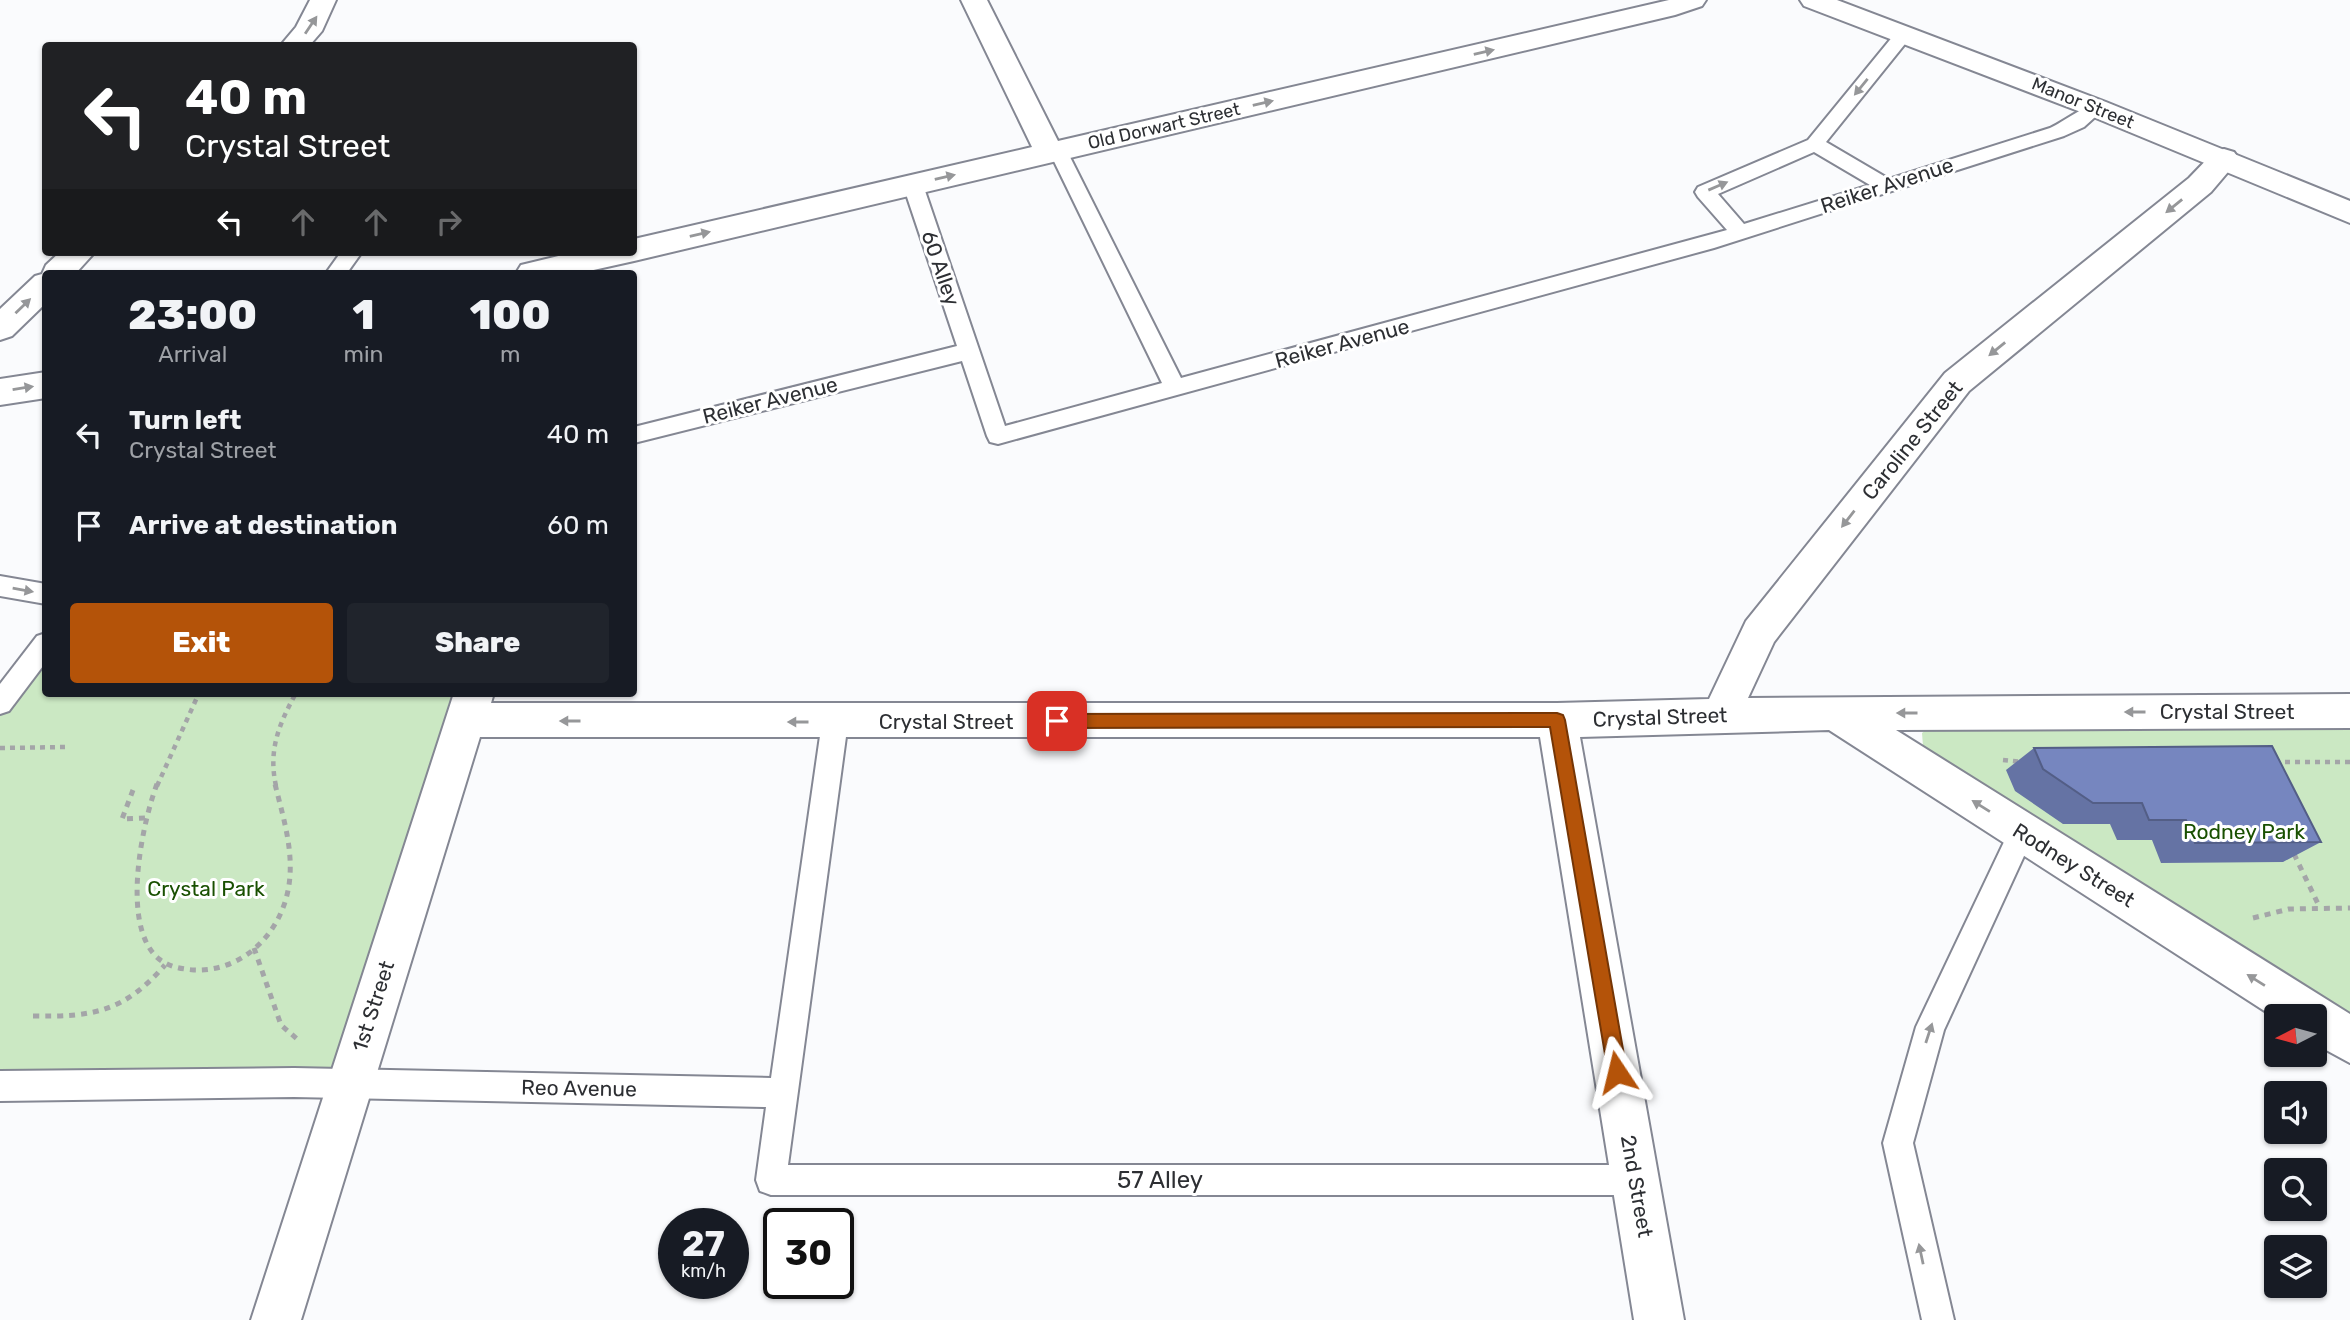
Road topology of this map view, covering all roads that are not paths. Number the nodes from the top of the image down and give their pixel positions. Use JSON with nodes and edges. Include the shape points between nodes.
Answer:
{"nodes":[{"id":1,"x":323,"y":0,"type":"edge"},
{"id":2,"x":974,"y":0,"type":"edge"},
{"id":3,"x":1693,"y":0,"type":"edge"},
{"id":4,"x":1813,"y":0,"type":"edge"},
{"id":5,"x":1904,"y":34,"type":"junction"},
{"id":6,"x":297,"y":42,"type":"edge"},
{"id":7,"x":2096,"y":108,"type":"junction"},
{"id":8,"x":1815,"y":144,"type":"junction"},
{"id":9,"x":1053,"y":152,"type":"junction"},
{"id":10,"x":2224,"y":159,"type":"junction"},
{"id":11,"x":913,"y":185,"type":"junction"},
{"id":12,"x":1885,"y":185,"type":"junction"},
{"id":13,"x":2350,"y":213,"type":"edge"},
{"id":14,"x":1740,"y":232,"type":"junction"},
{"id":15,"x":637,"y":253,"type":"edge"},
{"id":16,"x":75,"y":256,"type":"edge"},
{"id":17,"x":349,"y":256,"type":"edge"},
{"id":18,"x":619,"y":257,"type":"edge"},
{"id":19,"x":60,"y":270,"type":"edge"},
{"id":20,"x":338,"y":270,"type":"edge"},
{"id":21,"x":548,"y":270,"type":"edge"},
{"id":22,"x":42,"y":288,"type":"edge"},
{"id":23,"x":0,"y":328,"type":"edge"},
{"id":24,"x":970,"y":351,"type":"junction"},
{"id":25,"x":42,"y":386,"type":"edge"},
{"id":26,"x":1175,"y":388,"type":"junction"},
{"id":27,"x":0,"y":392,"type":"edge"},
{"id":28,"x":637,"y":434,"type":"edge"},
{"id":29,"x":0,"y":586,"type":"edge"},
{"id":30,"x":42,"y":593,"type":"edge"},
{"id":31,"x":41,"y":649,"type":"edge"},
{"id":32,"x":0,"y":703,"type":"edge"},
{"id":33,"x":470,"y":707,"type":"edge"},
{"id":34,"x":2350,"y":711,"type":"edge"},
{"id":35,"x":1835,"y":713,"type":"junction"},
{"id":36,"x":1721,"y":715,"type":"junction"},
{"id":37,"x":1557,"y":720,"type":"junction"},
{"id":38,"x":835,"y":722,"type":"junction"},
{"id":39,"x":2022,"y":832,"type":"junction"},
{"id":40,"x":2293,"y":1004,"type":"edge"},
{"id":41,"x":2328,"y":1026,"type":"edge"},
{"id":42,"x":2350,"y":1040,"type":"edge"},
{"id":43,"x":349,"y":1082,"type":"junction"},
{"id":44,"x":0,"y":1086,"type":"edge"},
{"id":45,"x":784,"y":1093,"type":"junction"},
{"id":46,"x":1636,"y":1180,"type":"junction"},
{"id":47,"x":276,"y":1320,"type":"edge"},
{"id":48,"x":1660,"y":1320,"type":"edge"},
{"id":49,"x":1938,"y":1320,"type":"edge"}],
"edges":[{"from":6,"to":1,"type":"street","one_way":true},
{"from":2,"to":9,"type":"street"},
{"from":9,"to":3,"type":"street","name":"Old Dorwart Street","one_way":true},
{"from":4,"to":5,"type":"street","name":"Manor Street"},
{"from":5,"to":7,"type":"street","name":"Manor Street"},
{"from":5,"to":8,"type":"lane","one_way":true},
{"from":7,"to":10,"type":"street","name":"Manor Street"},
{"from":7,"to":12,"type":"lane","name":"Reiker Avenue","via":[[2057,132]]},
{"from":8,"to":12,"type":"lane"},
{"from":14,"to":8,"type":"lane","one_way":true,"via":[[1705,191]]},
{"from":11,"to":9,"type":"street","name":"Old Dorwart Street","one_way":true},
{"from":9,"to":26,"type":"lane"},
{"from":10,"to":13,"type":"street","name":"Manor Street"},
{"from":10,"to":36,"type":"street","name":"Caroline Street","one_way":true,"via":[[2200,185],[1957,382],[1759,632]]},
{"from":15,"to":11,"type":"street","name":"Old Dorwart Street","one_way":true},
{"from":11,"to":24,"type":"lane","name":"60 Alley"},
{"from":12,"to":14,"type":"lane","name":"Reiker Avenue"},
{"from":14,"to":26,"type":"lane","name":"Reiker Avenue"},
{"from":16,"to":19,"type":"street"},
{"from":17,"to":20,"type":"lane"},
{"from":18,"to":21,"type":"street","name":"Old Dorwart Street"},
{"from":23,"to":22,"type":"street","one_way":true},
{"from":24,"to":26,"type":"lane","name":"Reiker Avenue","via":[[999,436]]},
{"from":24,"to":28,"type":"lane","name":"Reiker Avenue"},
{"from":27,"to":25,"type":"street","one_way":true},
{"from":29,"to":30,"type":"lane","one_way":true},
{"from":31,"to":32,"type":"lane"},
{"from":38,"to":33,"type":"street","name":"Crystal Street","one_way":true},
{"from":33,"to":43,"type":"street","name":"1st Street"},
{"from":34,"to":35,"type":"street","name":"Crystal Street","one_way":true},
{"from":35,"to":36,"type":"street","name":"Crystal Street"},
{"from":39,"to":35,"type":"street","name":"Rodney Street","one_way":true},
{"from":36,"to":37,"type":"street","name":"Crystal Street"},
{"from":37,"to":38,"type":"street","name":"Crystal Street"},
{"from":37,"to":46,"type":"street","name":"2nd Street"},
{"from":38,"to":45,"type":"lane"},
{"from":40,"to":39,"type":"street","name":"Rodney Street","one_way":true},
{"from":49,"to":39,"type":"lane","one_way":true,"via":[[1898,1143],[1930,1027]]},
{"from":41,"to":42,"type":"street","name":"Rodney Street"},
{"from":43,"to":44,"type":"lane","name":"Reo Avenue"},
{"from":43,"to":45,"type":"lane","name":"Reo Avenue"},
{"from":43,"to":47,"type":"street","name":"1st Street"},
{"from":45,"to":46,"type":"lane","name":"57 Alley","via":[[771,1180]]},
{"from":46,"to":48,"type":"street","name":"2nd Street"}]}
